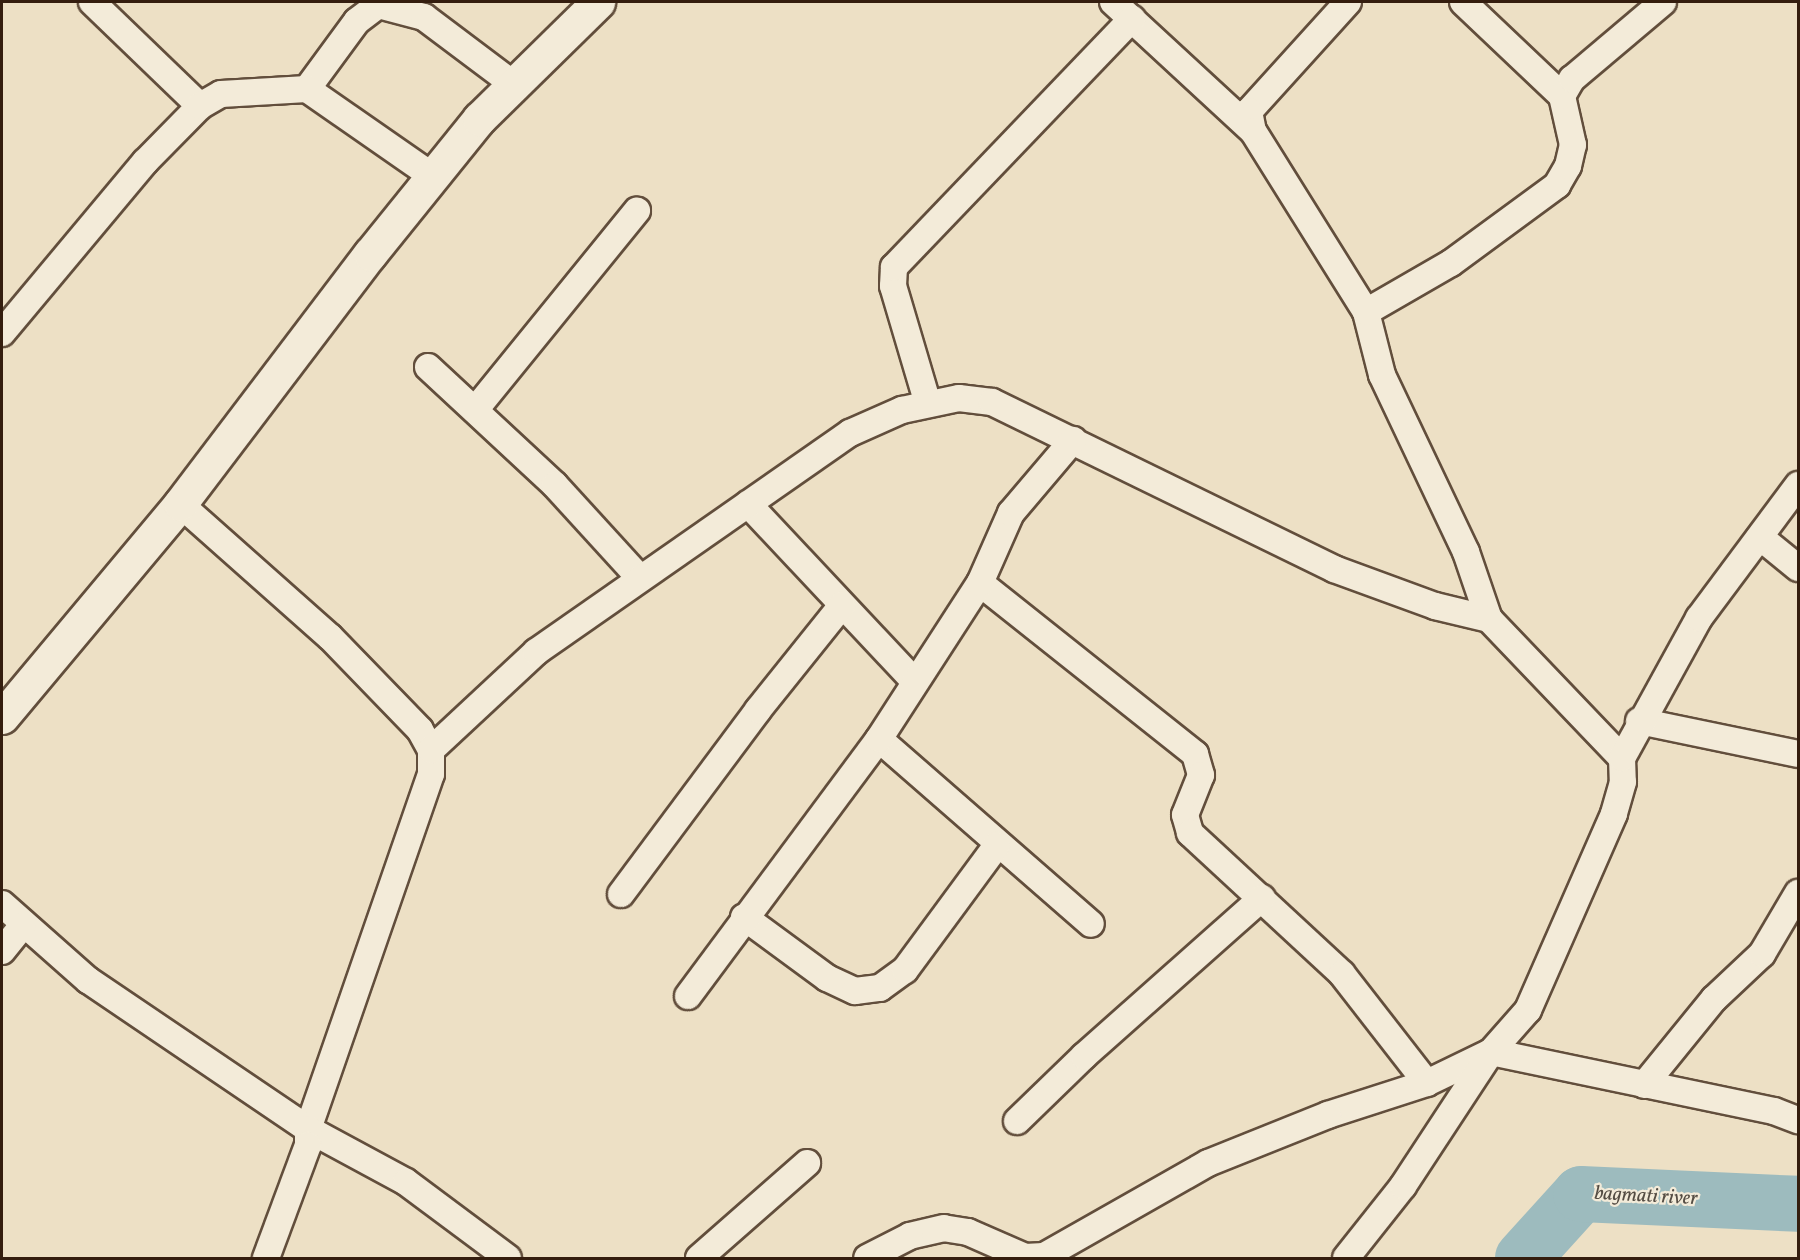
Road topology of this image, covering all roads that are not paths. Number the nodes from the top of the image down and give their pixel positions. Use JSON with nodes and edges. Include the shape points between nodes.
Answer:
{"nodes":[{"id":1,"x":92,"y":2,"type":"edge"},
{"id":2,"x":598,"y":2,"type":"edge"},
{"id":3,"x":1113,"y":2,"type":"edge"},
{"id":4,"x":1348,"y":2,"type":"edge"},
{"id":5,"x":1463,"y":2,"type":"edge"},
{"id":6,"x":1663,"y":2,"type":"edge"},
{"id":7,"x":1132,"y":19,"type":"junction"},
{"id":8,"x":512,"y":83,"type":"junction"},
{"id":9,"x":307,"y":89,"type":"junction"},
{"id":10,"x":1562,"y":96,"type":"junction"},
{"id":11,"x":200,"y":106,"type":"junction"},
{"id":12,"x":1253,"y":131,"type":"junction"},
{"id":13,"x":432,"y":176,"type":"junction"},
{"id":14,"x":637,"y":211,"type":"dead end"},
{"id":15,"x":1366,"y":312,"type":"junction"},
{"id":16,"x":2,"y":333,"type":"edge"},
{"id":17,"x":428,"y":367,"type":"dead end"},
{"id":18,"x":928,"y":404,"type":"junction"},
{"id":19,"x":475,"y":410,"type":"junction"},
{"id":20,"x":1073,"y":440,"type":"junction"},
{"id":21,"x":1798,"y":485,"type":"edge"},
{"id":22,"x":180,"y":504,"type":"junction"},
{"id":23,"x":748,"y":504,"type":"junction"},
{"id":24,"x":1760,"y":537,"type":"junction"},
{"id":25,"x":1798,"y":567,"type":"edge"},
{"id":26,"x":640,"y":578,"type":"junction"},
{"id":27,"x":980,"y":583,"type":"junction"},
{"id":28,"x":842,"y":605,"type":"junction"},
{"id":29,"x":1488,"y":620,"type":"junction"},
{"id":30,"x":914,"y":681,"type":"junction"},
{"id":31,"x":2,"y":717,"type":"edge"},
{"id":32,"x":1639,"y":721,"type":"junction"},
{"id":33,"x":879,"y":739,"type":"junction"},
{"id":34,"x":431,"y":750,"type":"junction"},
{"id":35,"x":1798,"y":754,"type":"edge"},
{"id":36,"x":1622,"y":758,"type":"junction"},
{"id":37,"x":997,"y":845,"type":"junction"},
{"id":38,"x":1798,"y":893,"type":"edge"},
{"id":39,"x":621,"y":894,"type":"dead end"},
{"id":40,"x":1263,"y":898,"type":"junction"},
{"id":41,"x":2,"y":904,"type":"edge"},
{"id":42,"x":744,"y":917,"type":"junction"},
{"id":43,"x":1090,"y":924,"type":"dead end"},
{"id":44,"x":23,"y":925,"type":"junction"},
{"id":45,"x":2,"y":951,"type":"edge"},
{"id":46,"x":688,"y":996,"type":"dead end"},
{"id":47,"x":1491,"y":1052,"type":"junction"},
{"id":48,"x":1426,"y":1083,"type":"junction"},
{"id":49,"x":1644,"y":1085,"type":"junction"},
{"id":50,"x":1798,"y":1120,"type":"edge"},
{"id":51,"x":1017,"y":1121,"type":"dead end"},
{"id":52,"x":308,"y":1129,"type":"junction"},
{"id":53,"x":807,"y":1163,"type":"dead end"},
{"id":54,"x":266,"y":1258,"type":"edge"},
{"id":55,"x":507,"y":1258,"type":"edge"},
{"id":56,"x":699,"y":1258,"type":"edge"},
{"id":57,"x":867,"y":1258,"type":"edge"},
{"id":58,"x":1346,"y":1258,"type":"edge"}],
"edges":[{"from":1,"to":11,"type":"street"},
{"from":2,"to":8,"type":"street"},
{"from":3,"to":7,"type":"street"},
{"from":4,"to":12,"type":"street","via":[[1249,111]]},
{"from":5,"to":10,"type":"street"},
{"from":6,"to":10,"type":"street","via":[[1572,79]]},
{"from":7,"to":12,"type":"street"},
{"from":7,"to":18,"type":"street","via":[[902,254],[894,267],[893,286]]},
{"from":8,"to":9,"type":"street","via":[[424,17],[378,5],[357,21]]},
{"from":8,"to":13,"type":"street"},
{"from":9,"to":11,"type":"street","via":[[222,94]]},
{"from":9,"to":13,"type":"street"},
{"from":10,"to":15,"type":"street","via":[[1573,145],[1568,166],[1557,185],[1450,263]]},
{"from":11,"to":16,"type":"street","via":[[138,171]]},
{"from":12,"to":15,"type":"street"},
{"from":13,"to":22,"type":"street"},
{"from":14,"to":19,"type":"street"},
{"from":15,"to":29,"type":"street","via":[[1382,375],[1466,552]]},
{"from":17,"to":19,"type":"street"},
{"from":18,"to":20,"type":"street","via":[[959,398],[992,402]]},
{"from":18,"to":23,"type":"street","via":[[902,410],[850,433]]},
{"from":19,"to":26,"type":"street","via":[[555,485]]},
{"from":20,"to":27,"type":"street","via":[[1011,513]]},
{"from":20,"to":29,"type":"street","via":[[1334,569],[1435,606]]},
{"from":21,"to":24,"type":"street"},
{"from":22,"to":31,"type":"street"},
{"from":22,"to":34,"type":"street","via":[[330,637],[420,730]]},
{"from":23,"to":26,"type":"street"},
{"from":23,"to":28,"type":"street"},
{"from":24,"to":25,"type":"street"},
{"from":24,"to":32,"type":"street","via":[[1699,618]]},
{"from":26,"to":34,"type":"street","via":[[536,652]]},
{"from":27,"to":30,"type":"street"},
{"from":27,"to":40,"type":"street","via":[[1195,754],[1201,775],[1185,815],[1190,833]]},
{"from":28,"to":30,"type":"street"},
{"from":28,"to":39,"type":"street"},
{"from":29,"to":36,"type":"street"},
{"from":30,"to":33,"type":"street"},
{"from":32,"to":35,"type":"street"},
{"from":32,"to":36,"type":"street"},
{"from":33,"to":37,"type":"street"},
{"from":33,"to":42,"type":"street"},
{"from":34,"to":52,"type":"street","via":[[431,774]]},
{"from":36,"to":47,"type":"street","via":[[1623,782],[1614,814],[1528,1010]]},
{"from":37,"to":42,"type":"street","via":[[905,970],[880,987],[855,990],[827,978]]},
{"from":37,"to":43,"type":"street"},
{"from":38,"to":49,"type":"street","via":[[1761,954],[1714,999]]},
{"from":40,"to":48,"type":"street","via":[[1342,974]]},
{"from":40,"to":51,"type":"street","via":[[1084,1056]]},
{"from":41,"to":44,"type":"street"},
{"from":42,"to":46,"type":"street"},
{"from":44,"to":45,"type":"street"},
{"from":44,"to":52,"type":"street","via":[[88,980]]},
{"from":47,"to":48,"type":"street"},
{"from":47,"to":49,"type":"street"},
{"from":47,"to":58,"type":"street","via":[[1403,1186]]},
{"from":48,"to":57,"type":"street","via":[[1328,1115],[1208,1163],[1044,1256],[1025,1257],[968,1232],[944,1228],[910,1236]]},
{"from":49,"to":50,"type":"street","via":[[1774,1111]]},
{"from":52,"to":54,"type":"street","via":[[308,1145]]},
{"from":52,"to":55,"type":"street","via":[[406,1182]]},
{"from":53,"to":56,"type":"street"}]}
